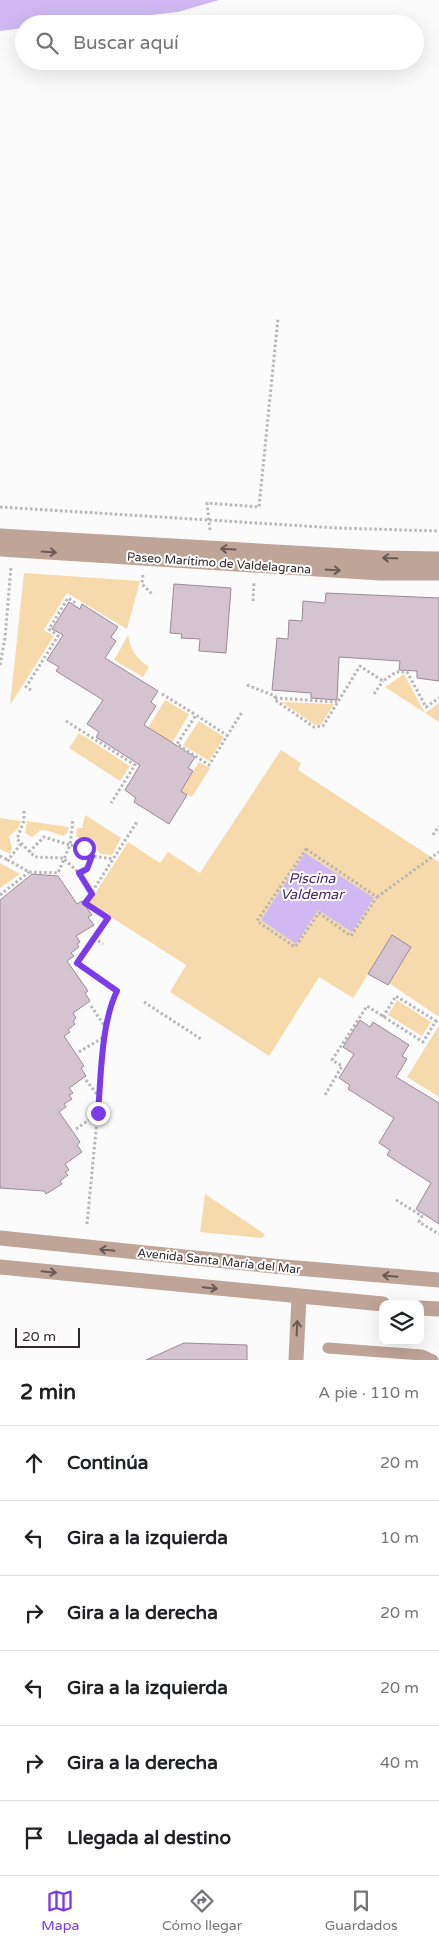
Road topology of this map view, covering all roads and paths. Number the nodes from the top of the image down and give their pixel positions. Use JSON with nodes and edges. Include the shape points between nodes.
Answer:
{"nodes":[{"id":1,"x":278,"y":318,"type":"dead end"},
{"id":2,"x":0,"y":507,"type":"edge"},
{"id":3,"x":209,"y":520,"type":"junction"},
{"id":4,"x":210,"y":530,"type":"dead end"},
{"id":5,"x":439,"y":531,"type":"edge"},
{"id":6,"x":0,"y":536,"type":"edge"},
{"id":7,"x":6,"y":554,"type":"edge"},
{"id":8,"x":439,"y":559,"type":"edge"},
{"id":9,"x":144,"y":566,"type":"dead end"},
{"id":10,"x":255,"y":573,"type":"dead end"},
{"id":11,"x":439,"y":573,"type":"edge"},
{"id":12,"x":152,"y":594,"type":"dead end"},
{"id":13,"x":253,"y":601,"type":"dead end"},
{"id":14,"x":77,"y":604,"type":"dead end"},
{"id":15,"x":0,"y":665,"type":"edge"},
{"id":16,"x":383,"y":681,"type":"junction"},
{"id":17,"x":247,"y":685,"type":"dead end"},
{"id":18,"x":31,"y":690,"type":"dead end"},
{"id":19,"x":162,"y":694,"type":"dead end"},
{"id":20,"x":374,"y":694,"type":"dead end"},
{"id":21,"x":275,"y":698,"type":"junction"},
{"id":22,"x":439,"y":698,"type":"edge"},
{"id":23,"x":337,"y":702,"type":"junction"},
{"id":24,"x":242,"y":712,"type":"dead end"},
{"id":25,"x":196,"y":715,"type":"junction"},
{"id":26,"x":66,"y":721,"type":"dead end"},
{"id":27,"x":228,"y":736,"type":"junction"},
{"id":28,"x":111,"y":802,"type":"dead end"},
{"id":29,"x":24,"y":811,"type":"dead end"},
{"id":30,"x":73,"y":819,"type":"dead end"},
{"id":31,"x":138,"y":820,"type":"dead end"},
{"id":32,"x":439,"y":826,"type":"edge"},
{"id":33,"x":433,"y":835,"type":"dead end"},
{"id":34,"x":21,"y":844,"type":"junction"},
{"id":35,"x":70,"y":846,"type":"junction"},
{"id":36,"x":29,"y":852,"type":"junction"},
{"id":37,"x":439,"y":852,"type":"edge"},
{"id":38,"x":433,"y":855,"type":"junction"},
{"id":39,"x":0,"y":856,"type":"edge"},
{"id":40,"x":92,"y":856,"type":"junction"},
{"id":41,"x":63,"y":858,"type":"junction"},
{"id":42,"x":439,"y":858,"type":"edge"},
{"id":43,"x":113,"y":859,"type":"junction"},
{"id":44,"x":8,"y":860,"type":"junction"},
{"id":45,"x":29,"y":872,"type":"junction"},
{"id":46,"x":79,"y":873,"type":"junction"},
{"id":47,"x":92,"y":894,"type":"junction"},
{"id":48,"x":0,"y":895,"type":"edge"},
{"id":49,"x":377,"y":897,"type":"junction"},
{"id":50,"x":94,"y":938,"type":"junction"},
{"id":51,"x":103,"y":944,"type":"dead end"},
{"id":52,"x":144,"y":1002,"type":"dead end"},
{"id":53,"x":91,"y":1006,"type":"dead end"},
{"id":54,"x":383,"y":1016,"type":"junction"},
{"id":55,"x":438,"y":1022,"type":"edge"},
{"id":56,"x":106,"y":1028,"type":"junction"},
{"id":57,"x":105,"y":1037,"type":"junction"},
{"id":58,"x":201,"y":1039,"type":"dead end"},
{"id":59,"x":79,"y":1052,"type":"dead end"},
{"id":60,"x":86,"y":1080,"type":"dead end"},
{"id":61,"x":325,"y":1095,"type":"dead end"},
{"id":62,"x":99,"y":1098,"type":"junction"},
{"id":63,"x":98,"y":1113,"type":"junction"},
{"id":64,"x":76,"y":1129,"type":"dead end"},
{"id":65,"x":396,"y":1200,"type":"dead end"},
{"id":66,"x":87,"y":1224,"type":"dead end"},
{"id":67,"x":439,"y":1234,"type":"edge"},
{"id":68,"x":0,"y":1238,"type":"edge"},
{"id":69,"x":0,"y":1267,"type":"edge"},
{"id":70,"x":439,"y":1280,"type":"edge"},
{"id":71,"x":299,"y":1297,"type":"junction"},
{"id":72,"x":379,"y":1304,"type":"edge"},
{"id":73,"x":424,"y":1308,"type":"edge"},
{"id":74,"x":439,"y":1310,"type":"edge"},
{"id":75,"x":328,"y":1348,"type":"dead end"},
{"id":76,"x":296,"y":1360,"type":"edge"},
{"id":77,"x":434,"y":1360,"type":"edge"}],
"edges":[{"from":1,"to":3,"type":"path","via":[[259,507],[207,503]]},
{"from":2,"to":3,"type":"path"},
{"from":3,"to":4,"type":"path"},
{"from":3,"to":5,"type":"path"},
{"from":8,"to":6,"type":"street","name":"Paseo Marítimo de Valdelagrana","one_way":true,"via":[[371,558]]},
{"from":7,"to":11,"type":"street","name":"Paseo Marítimo de Valdelagrana","one_way":true,"via":[[380,573]]},
{"from":7,"to":15,"type":"path","via":[[5,638]]},
{"from":9,"to":12,"type":"path","via":[[142,584]]},
{"from":10,"to":13,"type":"path"},
{"from":14,"to":18,"type":"path","via":[[68,598],[48,630],[58,636],[26,687]]},
{"from":16,"to":20,"type":"path"},
{"from":16,"to":22,"type":"path","via":[[396,672],[406,672],[426,707]]},
{"from":16,"to":23,"type":"path","via":[[360,666]]},
{"from":17,"to":21,"type":"path"},
{"from":19,"to":25,"type":"path"},
{"from":21,"to":23,"type":"path"},
{"from":21,"to":23,"type":"path","via":[[314,727],[323,726]]},
{"from":24,"to":27,"type":"path"},
{"from":25,"to":27,"type":"path"},
{"from":25,"to":27,"type":"path","via":[[177,744],[209,765]]},
{"from":26,"to":28,"type":"path","via":[[135,765]]},
{"from":29,"to":34,"type":"path","via":[[17,839]]},
{"from":30,"to":35,"type":"path"},
{"from":31,"to":43,"type":"path"},
{"from":32,"to":33,"type":"path"},
{"from":34,"to":36,"type":"path"},
{"from":34,"to":44,"type":"path"},
{"from":35,"to":36,"type":"path","via":[[44,837]]},
{"from":35,"to":40,"type":"path","via":[[84,848]]},
{"from":35,"to":41,"type":"path"},
{"from":36,"to":41,"type":"path","via":[[35,857]]},
{"from":37,"to":38,"type":"path"},
{"from":38,"to":42,"type":"path"},
{"from":38,"to":49,"type":"path"},
{"from":39,"to":44,"type":"path"},
{"from":40,"to":43,"type":"path"},
{"from":40,"to":46,"type":"path","via":[[87,869]]},
{"from":41,"to":45,"type":"path","via":[[58,873]]},
{"from":41,"to":46,"type":"path"},
{"from":43,"to":47,"type":"path"},
{"from":44,"to":45,"type":"path"},
{"from":45,"to":48,"type":"path"},
{"from":46,"to":47,"type":"path"},
{"from":47,"to":50,"type":"path","via":[[85,903],[108,918]]},
{"from":49,"to":49,"type":"path","via":[[352,936],[319,914],[295,947],[257,920],[306,849]]},
{"from":50,"to":51,"type":"path"},
{"from":50,"to":56,"type":"path","via":[[77,963],[117,991]]},
{"from":52,"to":58,"type":"path"},
{"from":53,"to":56,"type":"path"},
{"from":54,"to":55,"type":"path","via":[[422,1042]]},
{"from":54,"to":55,"type":"path","via":[[396,996]]},
{"from":54,"to":61,"type":"path","via":[[367,1006],[332,1060],[342,1066]]},
{"from":56,"to":57,"type":"path"},
{"from":57,"to":59,"type":"path"},
{"from":57,"to":62,"type":"path"},
{"from":60,"to":62,"type":"path"},
{"from":62,"to":63,"type":"path"},
{"from":63,"to":64,"type":"path"},
{"from":63,"to":66,"type":"path"},
{"from":65,"to":67,"type":"path","via":[[422,1216],[419,1222]]},
{"from":70,"to":68,"type":"street","name":"Avenida Santa María del Mar","one_way":true,"via":[[264,1266]]},
{"from":69,"to":71,"type":"street","one_way":true},
{"from":71,"to":72,"type":"street"},
{"from":76,"to":71,"type":"street","one_way":true},
{"from":73,"to":74,"type":"street"},
{"from":75,"to":77,"type":"lane","via":[[422,1355]]}]}
